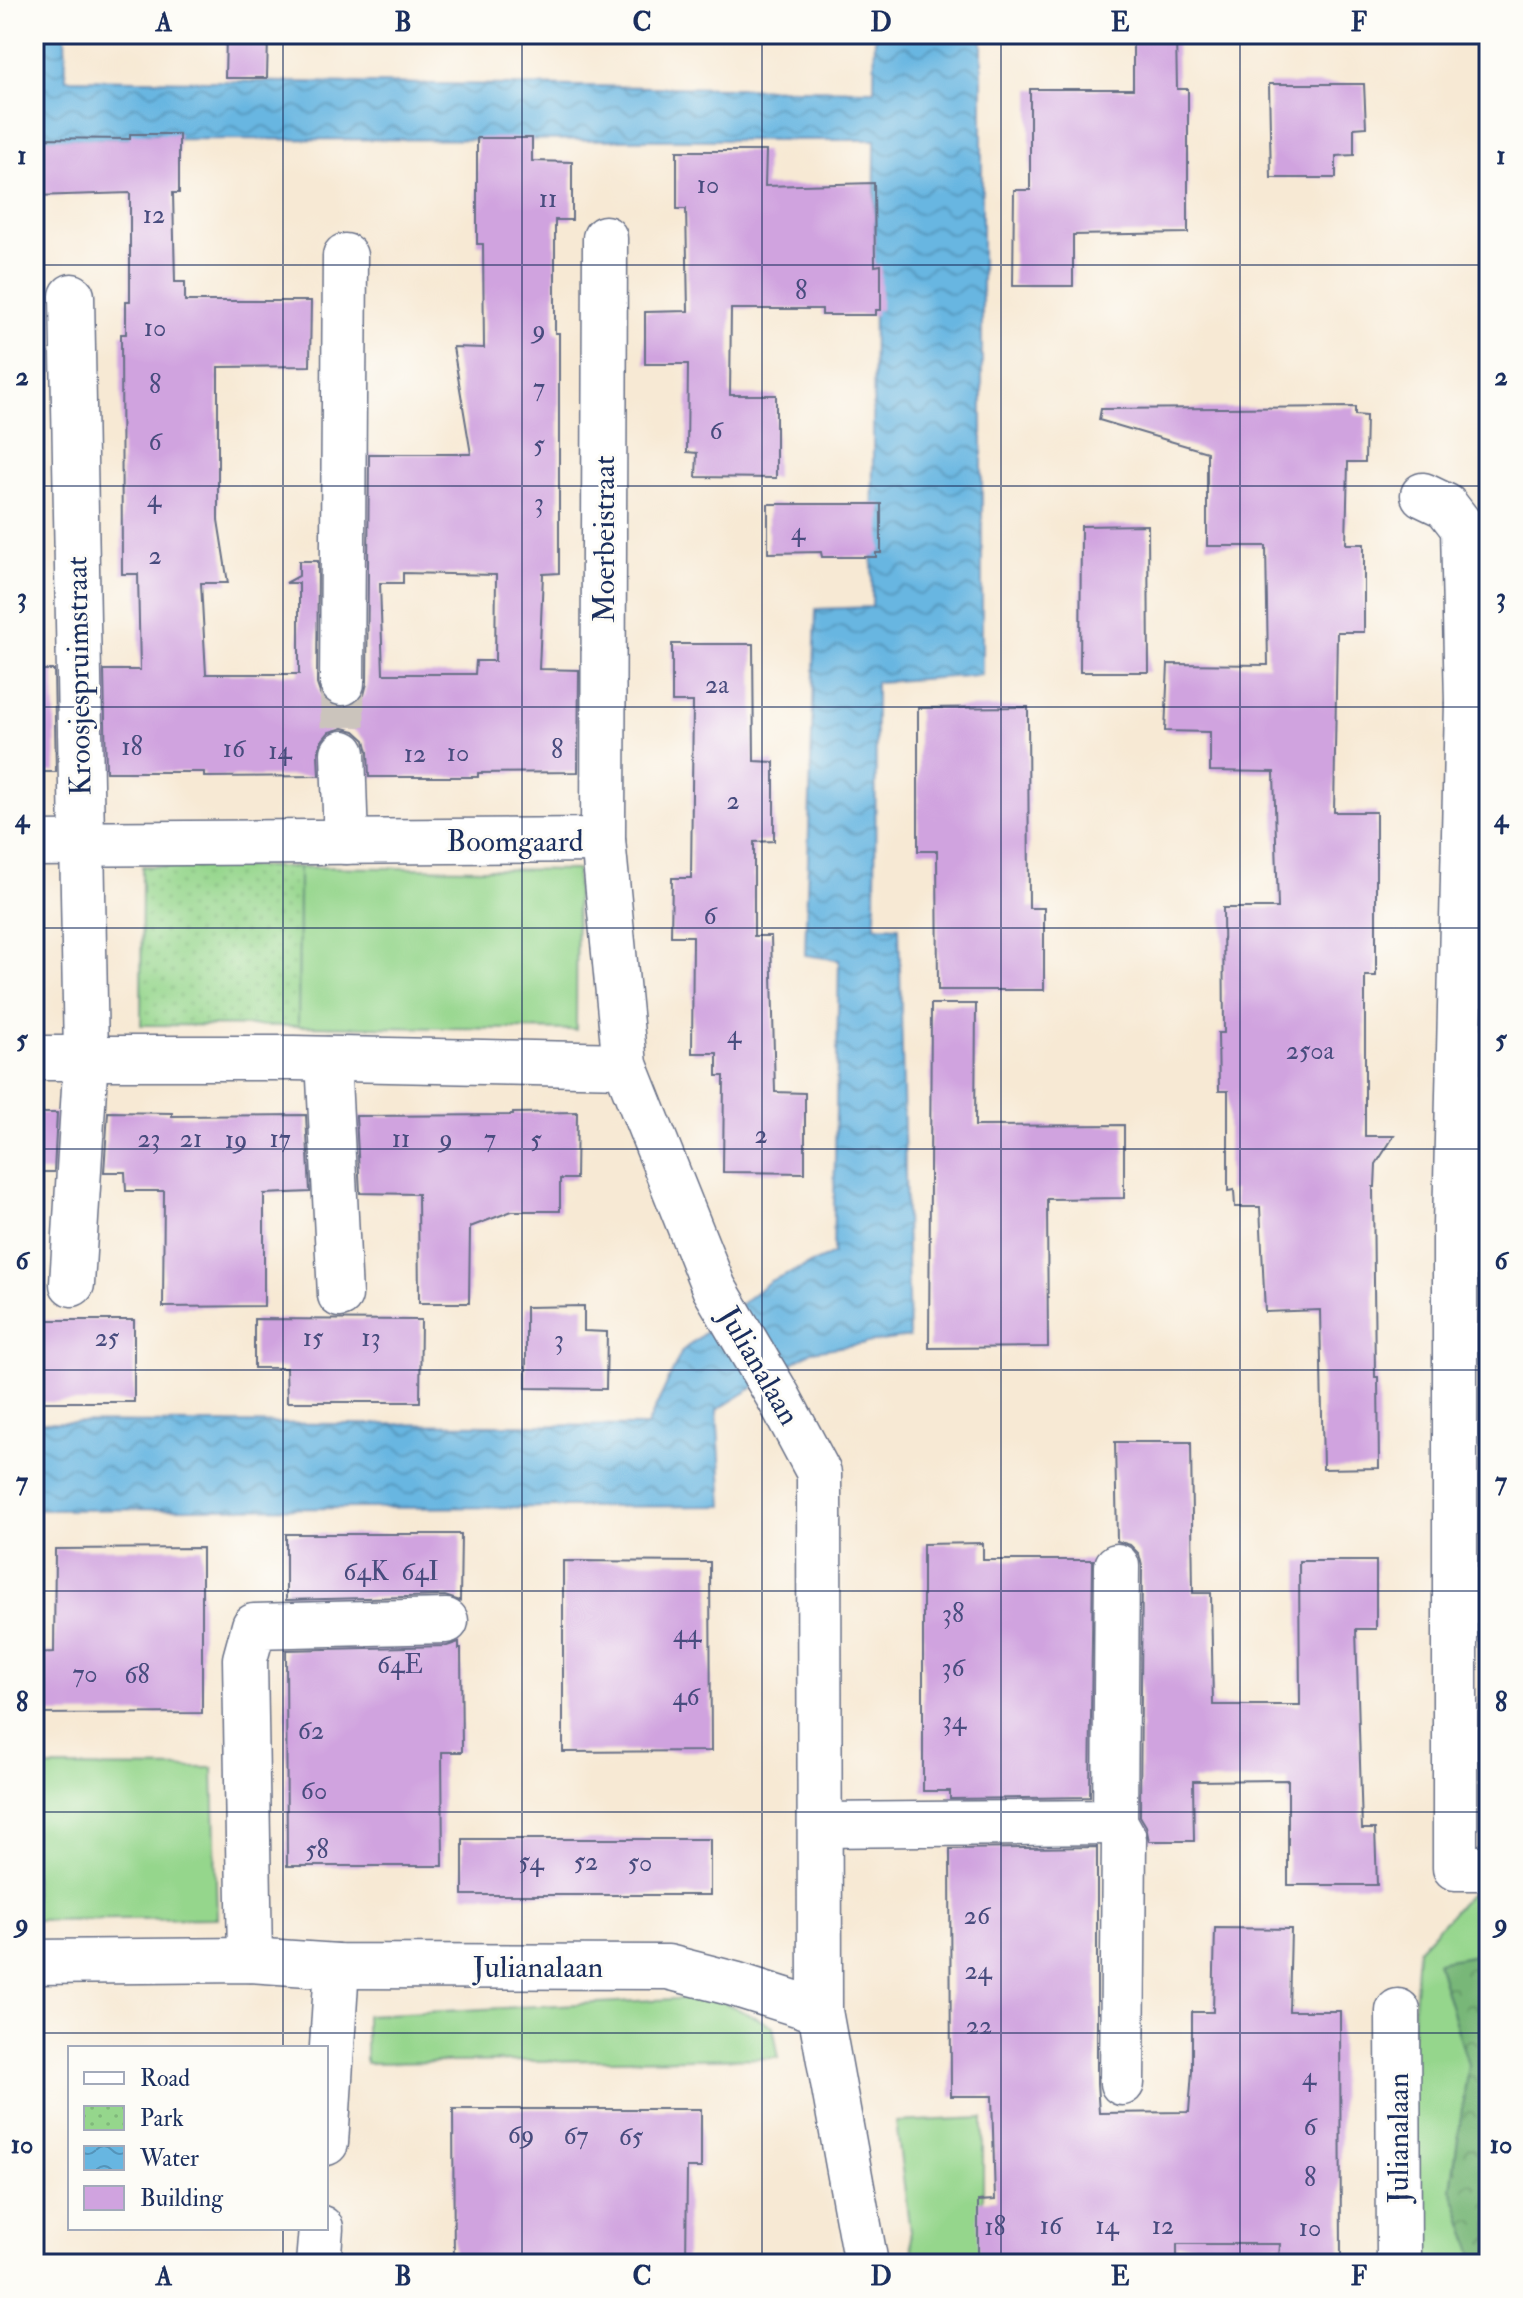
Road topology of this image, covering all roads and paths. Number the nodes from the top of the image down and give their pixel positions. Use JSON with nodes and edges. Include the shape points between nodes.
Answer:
{"nodes":[{"id":1,"x":605,"y":238,"type":"dead end"},
{"id":2,"x":345,"y":256,"type":"dead end"},
{"id":3,"x":72,"y":296,"type":"dead end"},
{"id":4,"x":1423,"y":495,"type":"dead end"},
{"id":5,"x":342,"y":683,"type":"tunnel mouth"},
{"id":6,"x":1478,"y":702,"type":"edge"},
{"id":7,"x":343,"y":753,"type":"tunnel mouth"},
{"id":8,"x":603,"y":840,"type":"junction"},
{"id":9,"x":346,"y":842,"type":"junction"},
{"id":10,"x":34,"y":844,"type":"edge"},
{"id":11,"x":83,"y":844,"type":"junction"},
{"id":12,"x":86,"y":1056,"type":"junction"},
{"id":13,"x":34,"y":1058,"type":"edge"},
{"id":14,"x":328,"y":1059,"type":"junction"},
{"id":15,"x":625,"y":1065,"type":"junction"},
{"id":16,"x":1472,"y":1226,"type":"edge"},
{"id":17,"x":72,"y":1284,"type":"dead end"},
{"id":18,"x":714,"y":1288,"type":"joint"},
{"id":19,"x":340,"y":1295,"type":"dead end"},
{"id":20,"x":1117,"y":1566,"type":"dead end"},
{"id":21,"x":446,"y":1621,"type":"dead end"},
{"id":22,"x":1472,"y":1667,"type":"edge"},
{"id":23,"x":1115,"y":1822,"type":"junction"},
{"id":24,"x":820,"y":1825,"type":"junction"},
{"id":25,"x":1489,"y":1868,"type":"edge"},
{"id":26,"x":250,"y":1960,"type":"junction"},
{"id":27,"x":34,"y":1962,"type":"edge"},
{"id":28,"x":337,"y":1966,"type":"junction"},
{"id":29,"x":820,"y":2011,"type":"junction"},
{"id":30,"x":1398,"y":2011,"type":"dead end"},
{"id":31,"x":1122,"y":2083,"type":"dead end"},
{"id":32,"x":328,"y":2111,"type":"edge"},
{"id":33,"x":321,"y":2230,"type":"edge"},
{"id":34,"x":318,"y":2264,"type":"edge"},
{"id":35,"x":866,"y":2264,"type":"edge"},
{"id":36,"x":1399,"y":2264,"type":"edge"}],
"edges":[{"from":1,"to":8,"type":"street","name":"Moerbeistraat"},
{"from":2,"to":5,"type":"street"},
{"from":3,"to":11,"type":"street","name":"Kroosjespruimstraat"},
{"from":4,"to":6,"type":"street","via":[[1446,506],[1463,528]]},
{"from":6,"to":16,"type":"street"},
{"from":7,"to":9,"type":"street"},
{"from":8,"to":9,"type":"street","name":"Boomgaard"},
{"from":8,"to":15,"type":"street","name":"Boomgaard"},
{"from":9,"to":11,"type":"street","name":"Boomgaard"},
{"from":10,"to":11,"type":"street","name":"Boomgaard"},
{"from":11,"to":12,"type":"street","name":"Kroosjespruimstraat"},
{"from":12,"to":13,"type":"street"},
{"from":12,"to":14,"type":"street"},
{"from":12,"to":17,"type":"street"},
{"from":14,"to":15,"type":"street"},
{"from":14,"to":19,"type":"street"},
{"from":15,"to":18,"type":"street","name":"Boomgaard"},
{"from":16,"to":22,"type":"street"},
{"from":18,"to":24,"type":"street","name":"Julianalaan","via":[[819,1473]]},
{"from":20,"to":23,"type":"street"},
{"from":21,"to":26,"type":"street","via":[[254,1626],[245,1659]]},
{"from":22,"to":25,"type":"street","via":[[1455,1868]]},
{"from":23,"to":24,"type":"street"},
{"from":23,"to":31,"type":"street","via":[[1124,1838]]},
{"from":24,"to":29,"type":"street","name":"Julianalaan"},
{"from":26,"to":27,"type":"street","name":"Julianalaan"},
{"from":26,"to":28,"type":"street","name":"Julianalaan"},
{"from":28,"to":29,"type":"street","name":"Julianalaan","via":[[668,1967]]},
{"from":28,"to":32,"type":"street"},
{"from":29,"to":35,"type":"street","name":"Julianalaan"},
{"from":30,"to":36,"type":"street","name":"Julianalaan"},
{"from":33,"to":34,"type":"street"}]}
